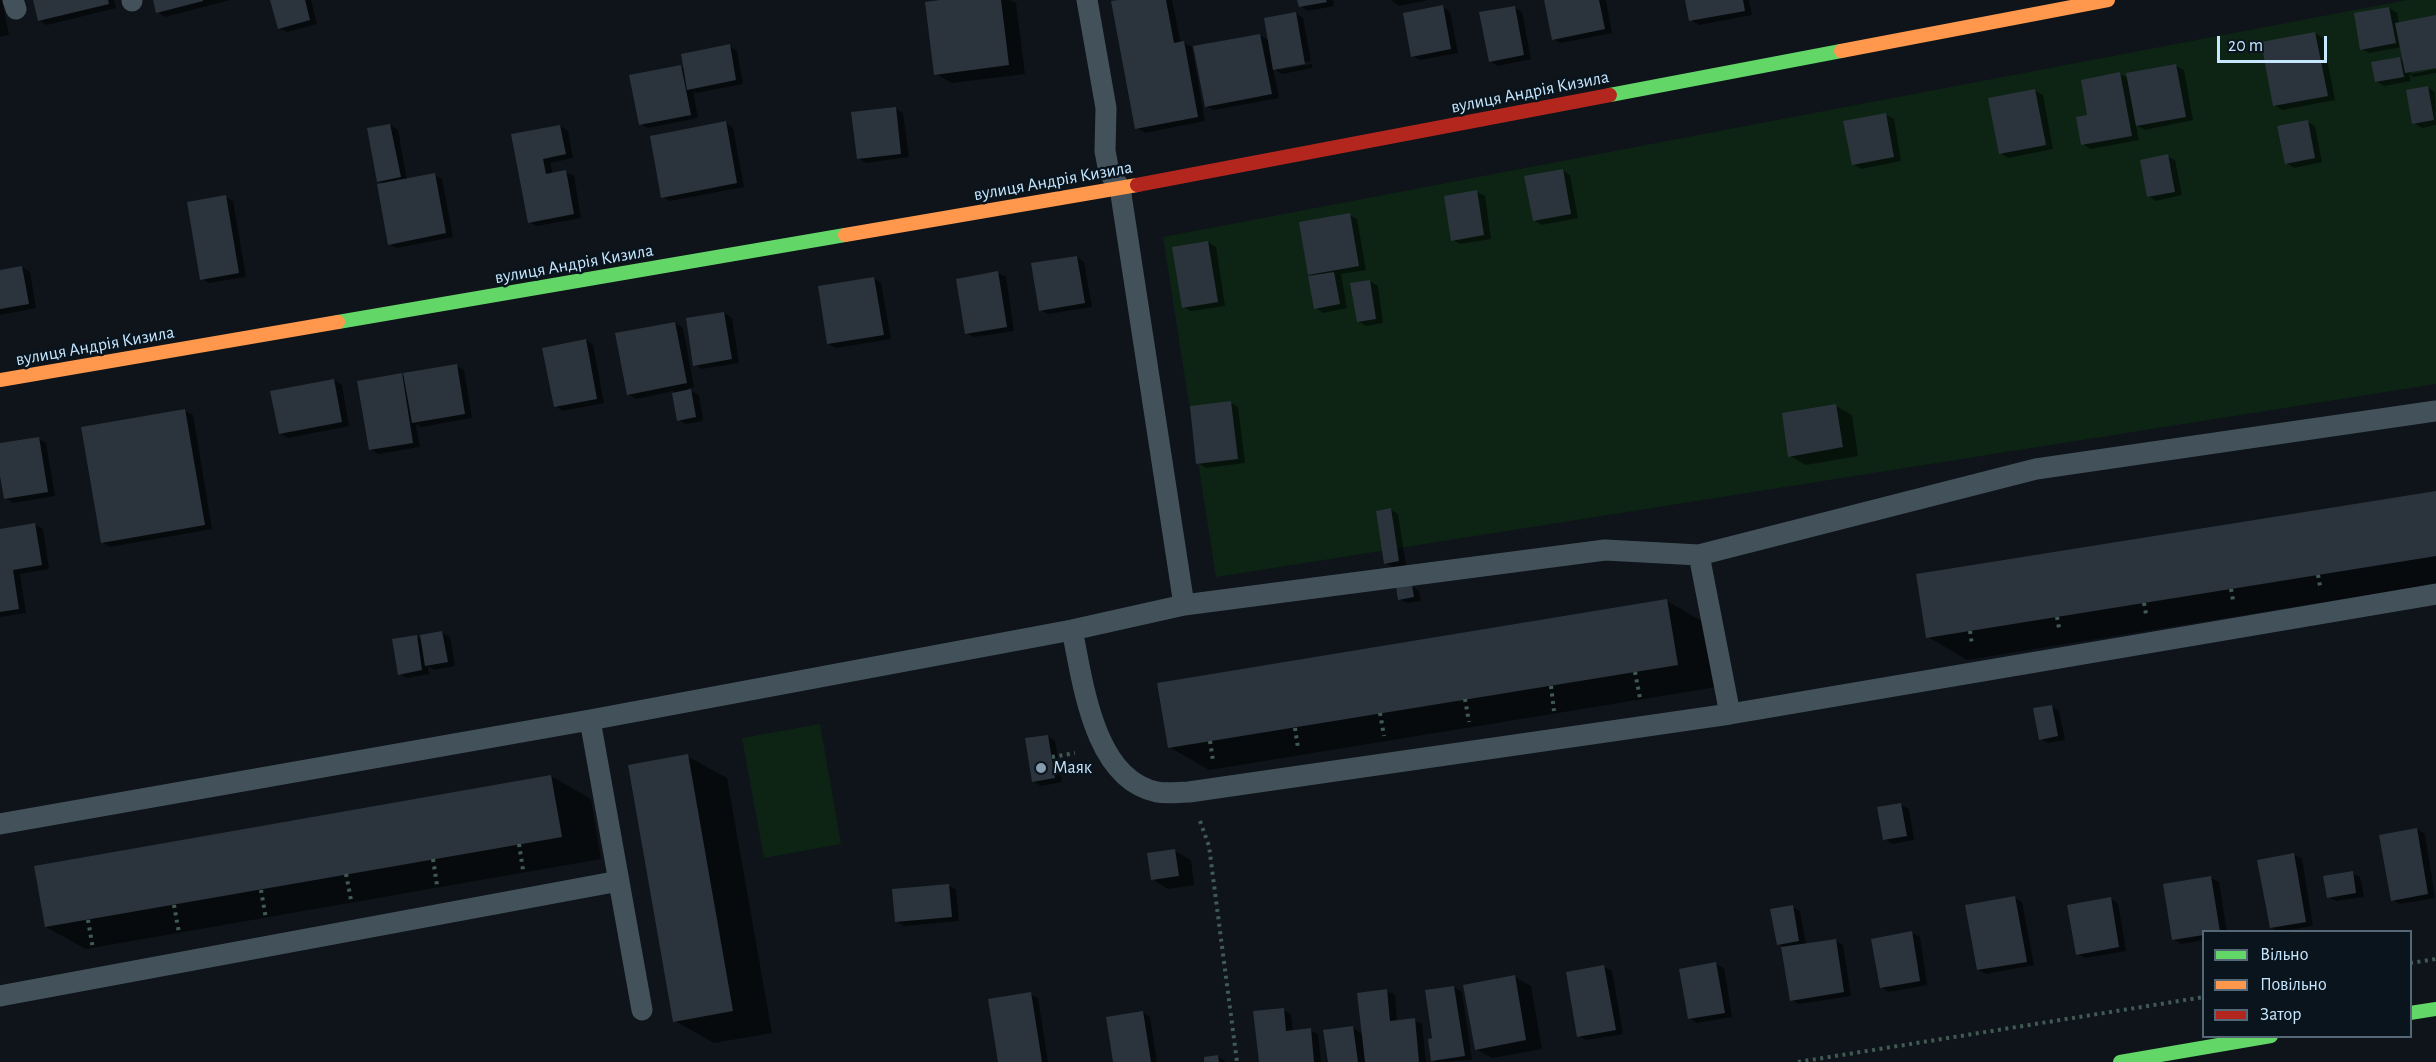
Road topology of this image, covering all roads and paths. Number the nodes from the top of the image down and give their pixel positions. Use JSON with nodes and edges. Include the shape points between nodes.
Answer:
{"nodes":[{"id":1,"x":1088,"y":0,"type":"edge"},
{"id":2,"x":2108,"y":0,"type":"edge"},
{"id":3,"x":1120,"y":188,"type":"junction"},
{"id":4,"x":0,"y":380,"type":"edge"},
{"id":5,"x":2436,"y":411,"type":"edge"},
{"id":6,"x":1699,"y":555,"type":"junction"},
{"id":7,"x":2436,"y":594,"type":"edge"},
{"id":8,"x":1184,"y":605,"type":"junction"},
{"id":9,"x":1072,"y":630,"type":"junction"},
{"id":10,"x":1730,"y":714,"type":"junction"},
{"id":11,"x":590,"y":720,"type":"junction"},
{"id":12,"x":1189,"y":792,"type":"junction"},
{"id":13,"x":0,"y":824,"type":"edge"},
{"id":14,"x":619,"y":880,"type":"junction"},
{"id":15,"x":2436,"y":959,"type":"edge"},
{"id":16,"x":2412,"y":963,"type":"edge"},
{"id":17,"x":0,"y":996,"type":"edge"},
{"id":18,"x":2202,"y":997,"type":"edge"},
{"id":19,"x":2436,"y":1009,"type":"edge"},
{"id":20,"x":642,"y":1010,"type":"dead end"},
{"id":21,"x":2412,"y":1013,"type":"edge"},
{"id":22,"x":2259,"y":1038,"type":"edge"},
{"id":23,"x":1237,"y":1062,"type":"edge"},
{"id":24,"x":1798,"y":1062,"type":"edge"},
{"id":25,"x":2120,"y":1062,"type":"edge"}],
"edges":[{"from":1,"to":3,"type":"lane","via":[[1106,108],[1105,151],[1109,172]]},
{"from":2,"to":3,"type":"street","name":"вулиця Андрія Кизила"},
{"from":3,"to":4,"type":"street","name":"вулиця Андрія Кизила"},
{"from":3,"to":8,"type":"lane"},
{"from":5,"to":6,"type":"lane","via":[[2036,469]]},
{"from":6,"to":8,"type":"lane","via":[[1605,550]]},
{"from":6,"to":10,"type":"lane"},
{"from":7,"to":10,"type":"lane"},
{"from":8,"to":9,"type":"lane"},
{"from":9,"to":11,"type":"lane"},
{"from":9,"to":12,"type":"lane","via":[[1089,714],[1104,749],[1130,781],[1157,792]]},
{"from":10,"to":12,"type":"lane"},
{"from":11,"to":13,"type":"lane"},
{"from":11,"to":14,"type":"lane"},
{"from":12,"to":23,"type":"path","via":[[1209,846]]},
{"from":14,"to":17,"type":"lane"},
{"from":14,"to":20,"type":"lane"},
{"from":15,"to":16,"type":"path"},
{"from":18,"to":24,"type":"path"},
{"from":19,"to":21,"type":"street"},
{"from":22,"to":25,"type":"street"}]}
